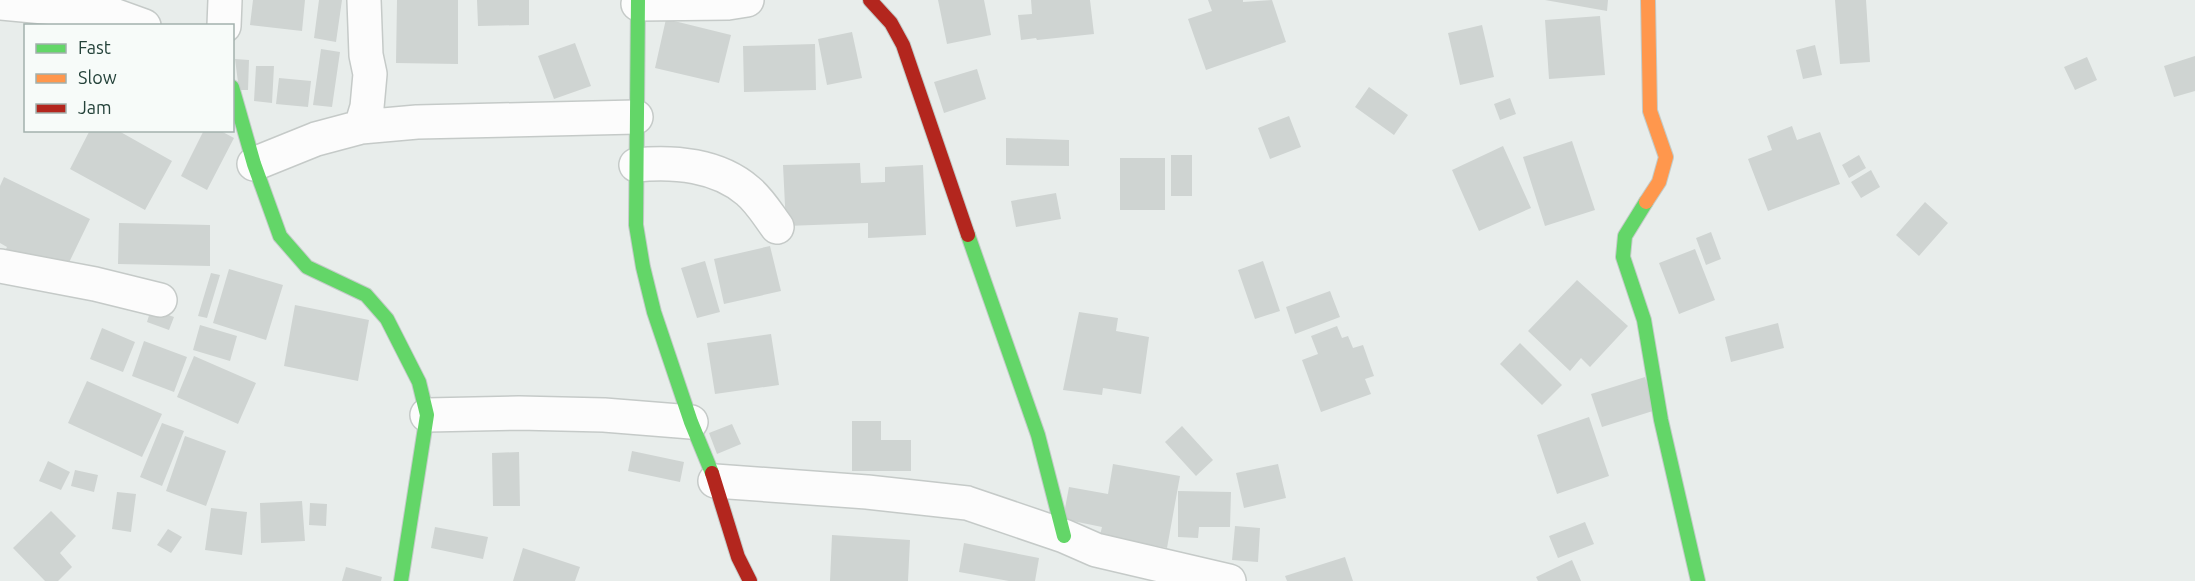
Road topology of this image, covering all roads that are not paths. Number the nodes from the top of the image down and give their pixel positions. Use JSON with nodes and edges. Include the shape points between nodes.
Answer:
{"nodes":[{"id":1,"x":225,"y":0,"type":"edge"},
{"id":2,"x":364,"y":0,"type":"edge"},
{"id":3,"x":747,"y":0,"type":"edge"},
{"id":4,"x":870,"y":0,"type":"edge"},
{"id":5,"x":1648,"y":0,"type":"edge"},
{"id":6,"x":638,"y":2,"type":"edge"},
{"id":7,"x":0,"y":3,"type":"edge"},
{"id":8,"x":138,"y":24,"type":"edge"},
{"id":9,"x":224,"y":24,"type":"edge"},
{"id":10,"x":234,"y":94,"type":"edge"},
{"id":11,"x":636,"y":117,"type":"junction"},
{"id":12,"x":362,"y":127,"type":"junction"},
{"id":13,"x":254,"y":164,"type":"junction"},
{"id":14,"x":636,"y":165,"type":"junction"},
{"id":15,"x":777,"y":227,"type":"dead end"},
{"id":16,"x":0,"y":266,"type":"edge"},
{"id":17,"x":160,"y":300,"type":"dead end"},
{"id":18,"x":427,"y":415,"type":"junction"},
{"id":19,"x":691,"y":422,"type":"junction"},
{"id":20,"x":715,"y":481,"type":"junction"},
{"id":21,"x":1064,"y":536,"type":"junction"},
{"id":22,"x":401,"y":581,"type":"edge"},
{"id":23,"x":750,"y":581,"type":"edge"},
{"id":24,"x":1229,"y":581,"type":"edge"},
{"id":25,"x":1698,"y":581,"type":"edge"}],
"edges":[{"from":1,"to":9,"type":"street"},
{"from":2,"to":12,"type":"street","via":[[370,74]]},
{"from":3,"to":6,"type":"street"},
{"from":4,"to":21,"type":"street","via":[[891,23],[903,45],[1038,435]]},
{"from":5,"to":25,"type":"street","via":[[1650,111],[1666,157],[1659,182],[1625,236],[1623,257],[1644,320],[1661,420]]},
{"from":6,"to":11,"type":"street"},
{"from":7,"to":8,"type":"street","via":[[108,13]]},
{"from":10,"to":13,"type":"street"},
{"from":11,"to":12,"type":"street"},
{"from":11,"to":14,"type":"street"},
{"from":12,"to":13,"type":"street","via":[[316,139]]},
{"from":13,"to":18,"type":"street","via":[[280,236],[292,252],[307,267],[366,295],[387,319],[419,382]]},
{"from":14,"to":15,"type":"street","via":[[678,163],[728,177],[750,192]]},
{"from":14,"to":19,"type":"street","via":[[636,225],[643,267]]},
{"from":16,"to":17,"type":"street"},
{"from":18,"to":19,"type":"street","via":[[604,415]]},
{"from":18,"to":22,"type":"street"},
{"from":19,"to":20,"type":"street"},
{"from":20,"to":21,"type":"street","via":[[967,503]]},
{"from":20,"to":23,"type":"street","via":[[738,557]]},
{"from":21,"to":24,"type":"street","via":[[1096,550]]}]}
